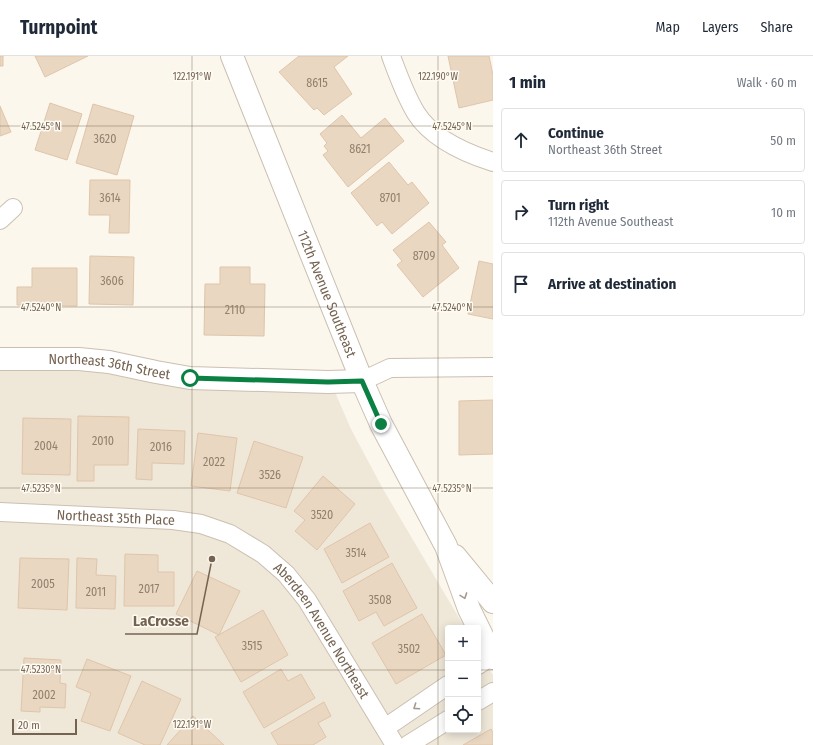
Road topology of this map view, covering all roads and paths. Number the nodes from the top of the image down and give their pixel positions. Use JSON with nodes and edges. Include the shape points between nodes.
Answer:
{"nodes":[{"id":1,"x":232,"y":56,"type":"edge"},
{"id":2,"x":391,"y":56,"type":"edge"},
{"id":3,"x":493,"y":162,"type":"edge"},
{"id":4,"x":13,"y":208,"type":"dead end"},
{"id":5,"x":0,"y":220,"type":"edge"},
{"id":6,"x":0,"y":359,"type":"edge"},
{"id":7,"x":493,"y":367,"type":"edge"},
{"id":8,"x":362,"y":381,"type":"junction"},
{"id":9,"x":0,"y":512,"type":"edge"},
{"id":10,"x":230,"y":534,"type":"joint"},
{"id":11,"x":446,"y":546,"type":"junction"},
{"id":12,"x":493,"y":602,"type":"edge"},
{"id":13,"x":488,"y":659,"type":"edge"},
{"id":14,"x":445,"y":688,"type":"edge"},
{"id":15,"x":493,"y":692,"type":"edge"},
{"id":16,"x":481,"y":699,"type":"edge"},
{"id":17,"x":445,"y":722,"type":"edge"},
{"id":18,"x":385,"y":728,"type":"junction"},
{"id":19,"x":395,"y":745,"type":"edge"},
{"id":20,"x":408,"y":745,"type":"edge"}],
"edges":[{"from":1,"to":8,"type":"street","name":"112th Avenue Southeast"},
{"from":2,"to":3,"type":"street","via":[[416,114],[432,131],[454,146]]},
{"from":4,"to":5,"type":"street"},
{"from":6,"to":8,"type":"street","name":"Northeast 36th Street","via":[[101,361],[190,378]]},
{"from":7,"to":8,"type":"street","via":[[390,368]]},
{"from":8,"to":11,"type":"street","name":"112th Avenue Southeast","via":[[381,424]]},
{"from":9,"to":10,"type":"street","name":"Northeast 35th Place","via":[[173,520],[201,524]]},
{"from":10,"to":18,"type":"street","name":"Aberdeen Avenue Northeast","via":[[263,554],[286,574],[303,595]]},
{"from":11,"to":12,"type":"street","name":"112th Avenue Southeast"},
{"from":11,"to":13,"type":"street","name":"112th Avenue Southeast","one_way":true},
{"from":14,"to":18,"type":"street","one_way":true},
{"from":15,"to":16,"type":"street"},
{"from":17,"to":20,"type":"street"},
{"from":18,"to":19,"type":"street","name":"Aberdeen Avenue Northeast"}]}
